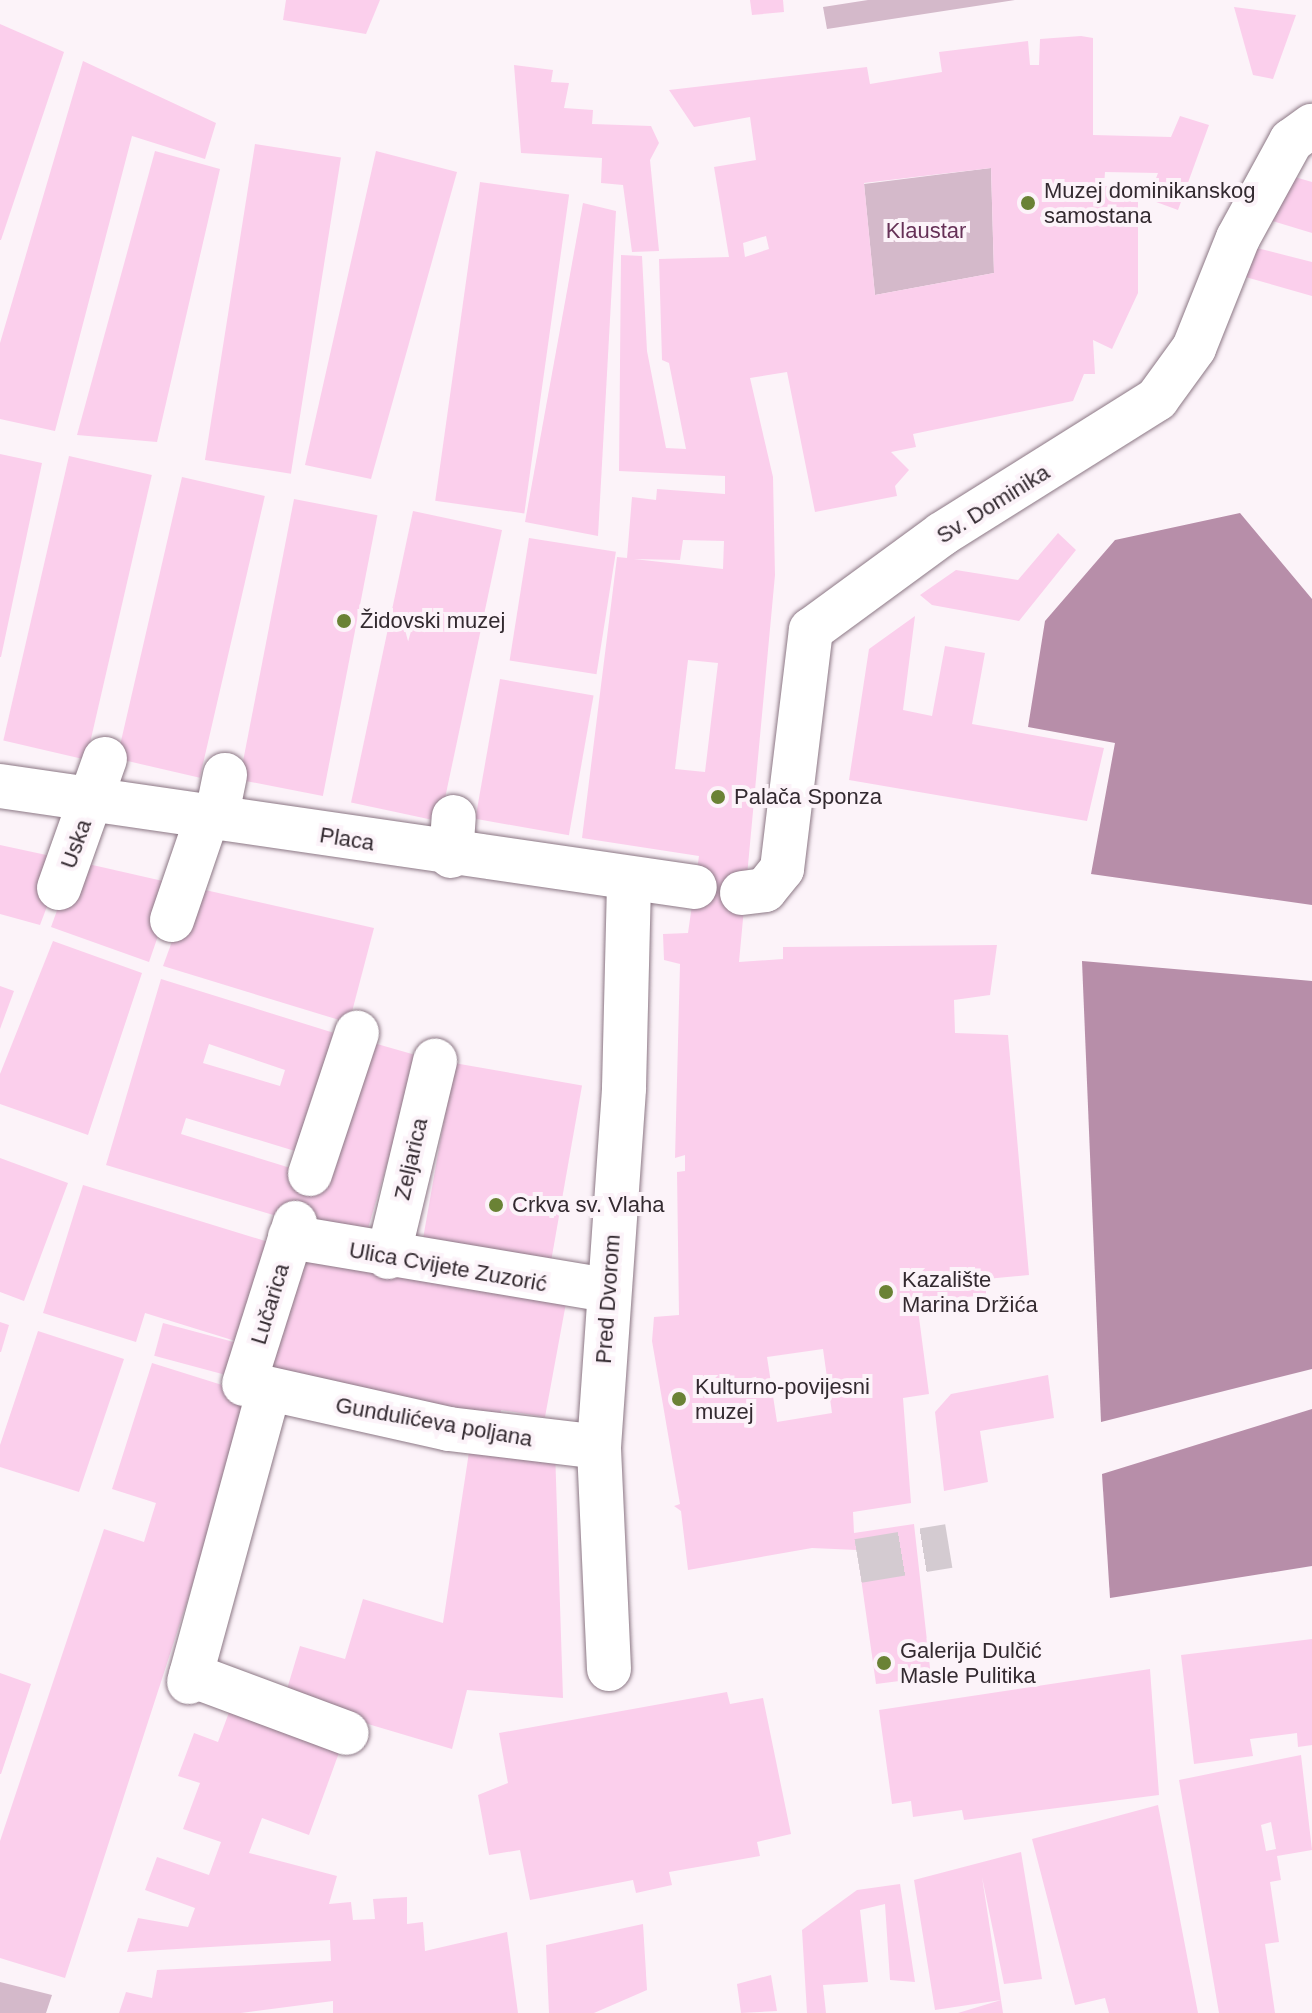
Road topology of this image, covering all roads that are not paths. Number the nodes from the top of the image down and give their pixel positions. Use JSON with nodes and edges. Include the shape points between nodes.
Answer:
{"nodes":[{"id":1,"x":1312,"y":126,"type":"edge"},
{"id":2,"x":105,"y":759,"type":"dead end"},
{"id":3,"x":225,"y":775,"type":"dead end"},
{"id":4,"x":0,"y":786,"type":"edge"},
{"id":5,"x":92,"y":800,"type":"junction"},
{"id":6,"x":212,"y":819,"type":"junction"},
{"id":7,"x":629,"y":880,"type":"junction"},
{"id":8,"x":695,"y":887,"type":"dead end"},
{"id":9,"x":59,"y":888,"type":"dead end"},
{"id":10,"x":742,"y":893,"type":"dead end"},
{"id":11,"x":172,"y":920,"type":"dead end"},
{"id":12,"x":357,"y":1033,"type":"dead end"},
{"id":13,"x":435,"y":1061,"type":"dead end"},
{"id":14,"x":310,"y":1174,"type":"dead end"},
{"id":15,"x":292,"y":1230,"type":"joint"},
{"id":16,"x":388,"y":1257,"type":"junction"},
{"id":17,"x":607,"y":1290,"type":"junction"},
{"id":18,"x":257,"y":1387,"type":"junction"},
{"id":19,"x":599,"y":1447,"type":"junction"},
{"id":20,"x":609,"y":1669,"type":"dead end"},
{"id":21,"x":347,"y":1733,"type":"dead end"}],
"edges":[{"from":1,"to":10,"type":"street","name":"Sv. Dominika","via":[[1291,141],[1238,238],[1194,348],[1157,399],[942,534],[811,630],[796,833],[779,877],[765,890]]},
{"from":2,"to":5,"type":"street","name":"Uska"},
{"from":3,"to":6,"type":"street"},
{"from":4,"to":5,"type":"street","name":"Placa"},
{"from":5,"to":6,"type":"street","name":"Placa"},
{"from":5,"to":9,"type":"street","name":"Uska"},
{"from":6,"to":7,"type":"street","name":"Placa","via":[[336,819],[453,836],[573,856]]},
{"from":6,"to":11,"type":"street"},
{"from":7,"to":8,"type":"street","name":"Placa"},
{"from":7,"to":17,"type":"street","name":"Pred Dvorom","via":[[624,1088]]},
{"from":12,"to":14,"type":"street"},
{"from":13,"to":16,"type":"street","name":"Zeljarica"},
{"from":15,"to":16,"type":"street","name":"Ulica Cvijete Zuzorić"},
{"from":15,"to":18,"type":"street","name":"Lučarica"},
{"from":16,"to":17,"type":"street","name":"Ulica Cvijete Zuzorić"},
{"from":17,"to":19,"type":"street","name":"Pred Dvorom"},
{"from":18,"to":19,"type":"street","name":"Gundulićeva poljana","via":[[449,1429]]},
{"from":18,"to":21,"type":"street","via":[[190,1678]]},
{"from":19,"to":20,"type":"street","name":"Pred Dvorom"}]}
